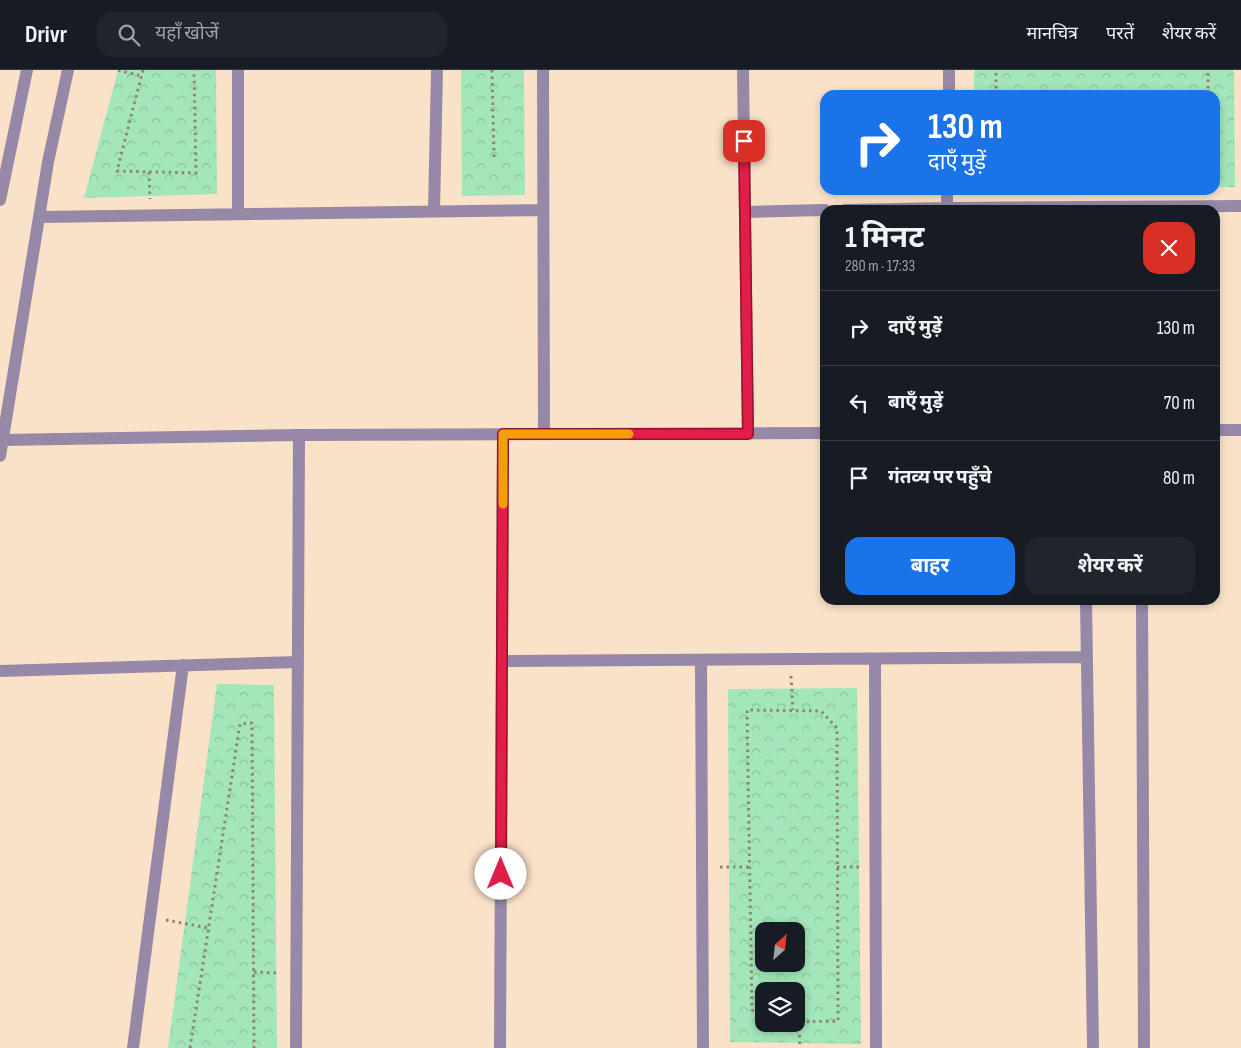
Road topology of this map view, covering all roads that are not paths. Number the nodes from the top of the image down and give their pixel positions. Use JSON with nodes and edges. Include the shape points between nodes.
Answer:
{"nodes":[{"id":1,"x":27,"y":70,"type":"edge"},
{"id":2,"x":68,"y":70,"type":"edge"},
{"id":3,"x":238,"y":70,"type":"edge"},
{"id":4,"x":437,"y":70,"type":"edge"},
{"id":5,"x":543,"y":70,"type":"edge"},
{"id":6,"x":743,"y":70,"type":"edge"},
{"id":7,"x":949,"y":70,"type":"edge"},
{"id":8,"x":949,"y":90,"type":"edge"},
{"id":9,"x":0,"y":200,"type":"edge"},
{"id":10,"x":1220,"y":206,"type":"edge"},
{"id":11,"x":1241,"y":206,"type":"edge"},
{"id":12,"x":544,"y":210,"type":"junction"},
{"id":13,"x":820,"y":210,"type":"edge"},
{"id":14,"x":434,"y":211,"type":"junction"},
{"id":15,"x":745,"y":212,"type":"junction"},
{"id":16,"x":238,"y":214,"type":"junction"},
{"id":17,"x":39,"y":217,"type":"junction"},
{"id":18,"x":1220,"y":430,"type":"edge"},
{"id":19,"x":1241,"y":430,"type":"edge"},
{"id":20,"x":820,"y":433,"type":"edge"},
{"id":21,"x":503,"y":434,"type":"junction"},
{"id":22,"x":544,"y":434,"type":"junction"},
{"id":23,"x":748,"y":434,"type":"junction"},
{"id":24,"x":299,"y":435,"type":"junction"},
{"id":25,"x":2,"y":440,"type":"junction"},
{"id":26,"x":0,"y":456,"type":"edge"},
{"id":27,"x":1086,"y":605,"type":"edge"},
{"id":28,"x":1142,"y":605,"type":"edge"},
{"id":29,"x":1087,"y":657,"type":"junction"},
{"id":30,"x":875,"y":659,"type":"junction"},
{"id":31,"x":701,"y":660,"type":"junction"},
{"id":32,"x":502,"y":661,"type":"junction"},
{"id":33,"x":298,"y":662,"type":"junction"},
{"id":34,"x":184,"y":665,"type":"junction"},
{"id":35,"x":0,"y":671,"type":"edge"},
{"id":36,"x":133,"y":1048,"type":"edge"},
{"id":37,"x":296,"y":1048,"type":"edge"},
{"id":38,"x":500,"y":1048,"type":"edge"},
{"id":39,"x":703,"y":1048,"type":"edge"},
{"id":40,"x":876,"y":1048,"type":"edge"},
{"id":41,"x":1093,"y":1048,"type":"edge"},
{"id":42,"x":1144,"y":1048,"type":"edge"}],
"edges":[{"from":1,"to":9,"type":"street"},
{"from":2,"to":17,"type":"street"},
{"from":3,"to":16,"type":"street"},
{"from":4,"to":14,"type":"street"},
{"from":5,"to":12,"type":"street"},
{"from":6,"to":15,"type":"street"},
{"from":7,"to":8,"type":"street"},
{"from":10,"to":11,"type":"street"},
{"from":12,"to":14,"type":"street"},
{"from":12,"to":22,"type":"street"},
{"from":13,"to":15,"type":"street"},
{"from":14,"to":16,"type":"street"},
{"from":15,"to":23,"type":"street"},
{"from":16,"to":17,"type":"street"},
{"from":17,"to":25,"type":"street"},
{"from":18,"to":19,"type":"street"},
{"from":20,"to":23,"type":"street"},
{"from":21,"to":22,"type":"street"},
{"from":21,"to":24,"type":"street"},
{"from":21,"to":32,"type":"street"},
{"from":22,"to":23,"type":"street"},
{"from":24,"to":25,"type":"street"},
{"from":24,"to":33,"type":"street"},
{"from":25,"to":26,"type":"street"},
{"from":27,"to":29,"type":"street"},
{"from":28,"to":42,"type":"street"},
{"from":29,"to":30,"type":"street"},
{"from":29,"to":41,"type":"street"},
{"from":30,"to":31,"type":"street"},
{"from":30,"to":40,"type":"street"},
{"from":31,"to":32,"type":"street"},
{"from":31,"to":39,"type":"street"},
{"from":32,"to":38,"type":"street"},
{"from":33,"to":34,"type":"street"},
{"from":33,"to":37,"type":"street"},
{"from":34,"to":35,"type":"street"},
{"from":34,"to":36,"type":"street"}]}
